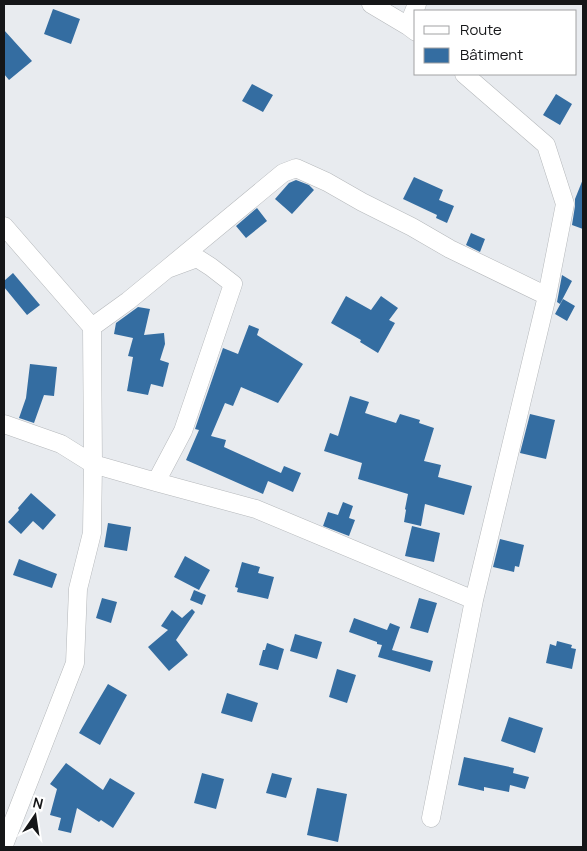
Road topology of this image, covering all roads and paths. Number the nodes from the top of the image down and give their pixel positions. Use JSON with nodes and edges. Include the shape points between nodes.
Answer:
{"nodes":[{"id":1,"x":371,"y":4,"type":"edge"},
{"id":2,"x":412,"y":29,"type":"edge"},
{"id":3,"x":465,"y":75,"type":"edge"},
{"id":4,"x":4,"y":226,"type":"edge"},
{"id":5,"x":167,"y":269,"type":"junction"},
{"id":6,"x":547,"y":296,"type":"junction"},
{"id":7,"x":92,"y":327,"type":"junction"},
{"id":8,"x":4,"y":424,"type":"edge"},
{"id":9,"x":93,"y":464,"type":"junction"},
{"id":10,"x":156,"y":482,"type":"junction"},
{"id":11,"x":474,"y":600,"type":"junction"},
{"id":12,"x":431,"y":818,"type":"dead end"},
{"id":13,"x":4,"y":845,"type":"edge"}],
"edges":[{"from":1,"to":2,"type":"street"},
{"from":3,"to":6,"type":"street","via":[[546,145],[566,204]]},
{"from":4,"to":7,"type":"street"},
{"from":5,"to":6,"type":"street","via":[[283,172],[296,168]]},
{"from":5,"to":7,"type":"street"},
{"from":5,"to":10,"type":"street","via":[[197,258],[233,284],[183,431]]},
{"from":6,"to":11,"type":"street"},
{"from":7,"to":9,"type":"street"},
{"from":8,"to":9,"type":"street","via":[[61,444]]},
{"from":9,"to":10,"type":"street"},
{"from":9,"to":13,"type":"street","via":[[92,532],[78,589],[75,664]]},
{"from":10,"to":11,"type":"street","via":[[256,509]]},
{"from":11,"to":12,"type":"street"}]}
